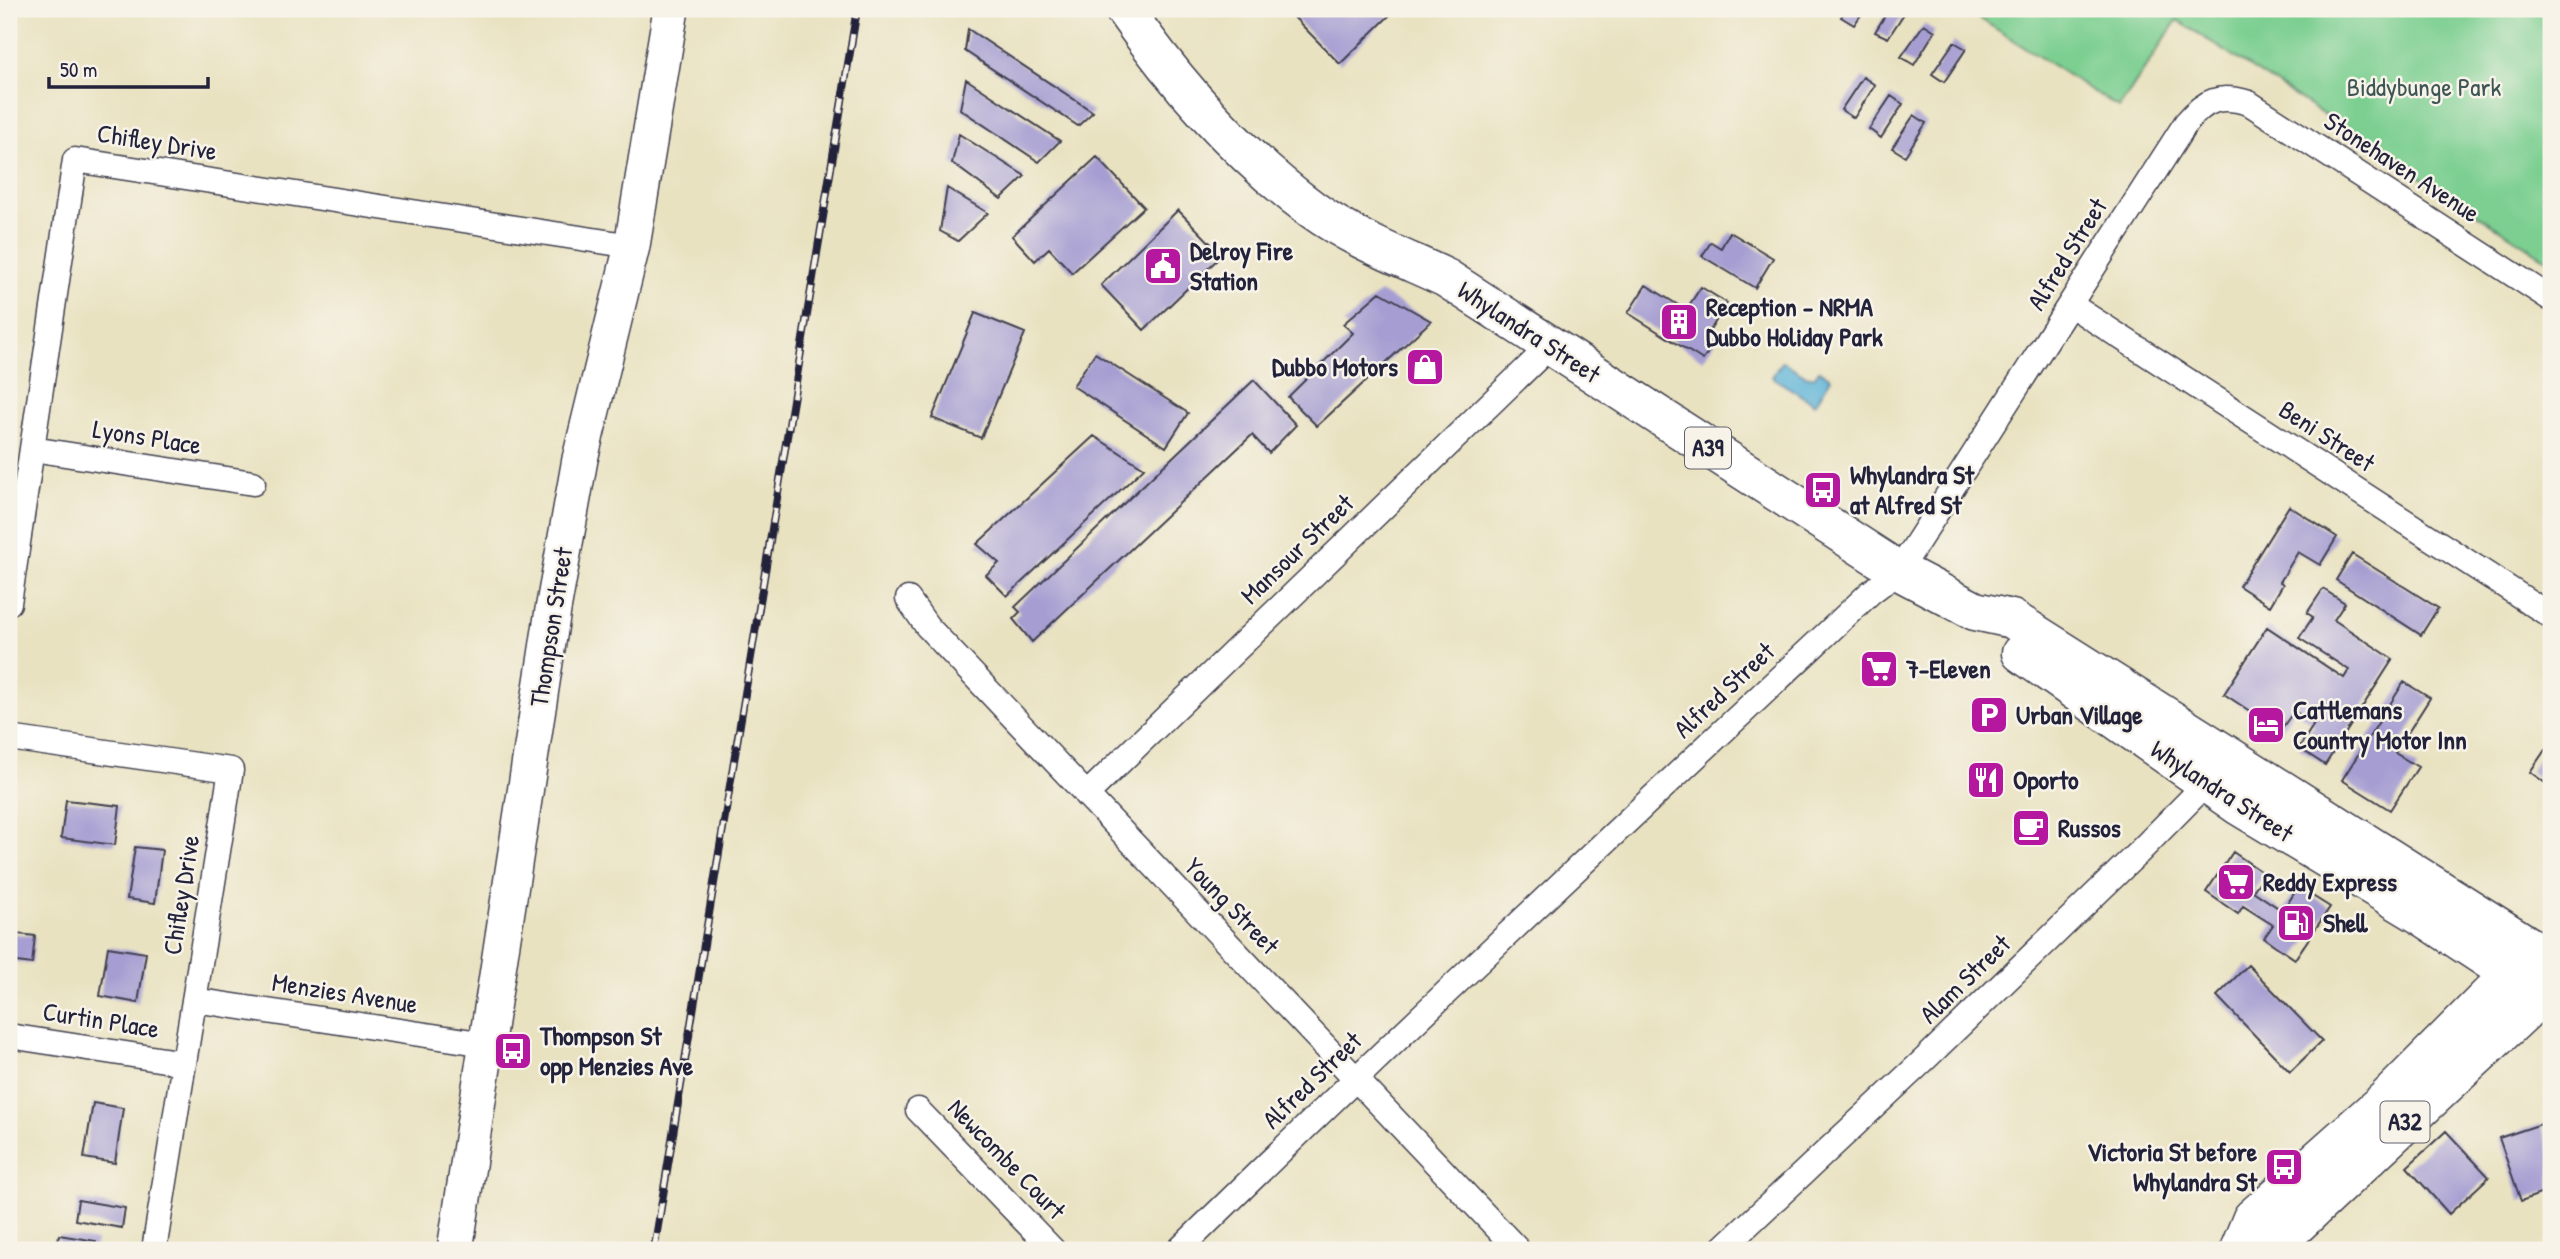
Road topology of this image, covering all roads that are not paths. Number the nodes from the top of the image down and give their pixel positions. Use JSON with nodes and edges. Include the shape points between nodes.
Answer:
{"nodes":[{"id":1,"x":671,"y":9,"type":"edge"},
{"id":2,"x":1124,"y":9,"type":"edge"},
{"id":3,"x":2216,"y":99,"type":"joint"},
{"id":4,"x":632,"y":246,"type":"junction"},
{"id":5,"x":2551,"y":299,"type":"edge"},
{"id":6,"x":2071,"y":305,"type":"junction"},
{"id":7,"x":1550,"y":346,"type":"junction"},
{"id":8,"x":32,"y":449,"type":"junction"},
{"id":9,"x":253,"y":483,"type":"dead end"},
{"id":10,"x":1899,"y":571,"type":"junction"},
{"id":11,"x":908,"y":599,"type":"dead end"},
{"id":12,"x":9,"y":603,"type":"edge"},
{"id":13,"x":1975,"y":611,"type":"junction"},
{"id":14,"x":2551,"y":616,"type":"edge"},
{"id":15,"x":2192,"y":734,"type":"junction"},
{"id":16,"x":9,"y":738,"type":"edge"},
{"id":17,"x":2203,"y":783,"type":"junction"},
{"id":18,"x":1086,"y":795,"type":"junction"},
{"id":19,"x":2542,"y":972,"type":"edge"},
{"id":20,"x":194,"y":1000,"type":"junction"},
{"id":21,"x":9,"y":1036,"type":"edge"},
{"id":22,"x":486,"y":1044,"type":"junction"},
{"id":23,"x":184,"y":1063,"type":"junction"},
{"id":24,"x":1356,"y":1078,"type":"junction"},
{"id":25,"x":918,"y":1110,"type":"dead end"},
{"id":26,"x":154,"y":1250,"type":"edge"},
{"id":27,"x":455,"y":1250,"type":"edge"},
{"id":28,"x":1054,"y":1250,"type":"edge"},
{"id":29,"x":1179,"y":1250,"type":"edge"},
{"id":30,"x":1518,"y":1250,"type":"edge"},
{"id":31,"x":1721,"y":1250,"type":"edge"},
{"id":32,"x":2239,"y":1250,"type":"edge"},
{"id":33,"x":2270,"y":1250,"type":"edge"}],
"edges":[{"from":1,"to":4,"type":"street","name":"Thompson Street"},
{"from":2,"to":7,"type":"highway","name":"Whylandra Street","number":"A39","via":[[1186,93],[1234,142],[1315,211],[1366,242],[1446,278]]},
{"from":3,"to":5,"type":"street","name":"Stonehaven Avenue","via":[[2249,103]]},
{"from":3,"to":6,"type":"street","name":"Alfred Street","via":[[2199,107],[2186,123]]},
{"from":4,"to":8,"type":"street","name":"Chifley Drive","via":[[75,160]]},
{"from":4,"to":22,"type":"street","name":"Thompson Street","via":[[580,459]]},
{"from":6,"to":10,"type":"street","name":"Alfred Street"},
{"from":6,"to":14,"type":"street","name":"Beni Street"},
{"from":7,"to":10,"type":"highway","name":"Whylandra Street","number":"A39"},
{"from":7,"to":18,"type":"street","name":"Mansour Street"},
{"from":8,"to":9,"type":"street","name":"Lyons Place"},
{"from":8,"to":12,"type":"street","name":"Chifley Drive"},
{"from":10,"to":13,"type":"highway","name":"Whylandra Street","number":"A39"},
{"from":10,"to":24,"type":"street","name":"Alfred Street","via":[[1861,601]]},
{"from":11,"to":18,"type":"street","name":"Young Street","via":[[927,626]]},
{"from":13,"to":15,"type":"highway","name":"Whylandra Street","number":"A39","via":[[2012,619]]},
{"from":13,"to":17,"type":"highway","name":"Whylandra Street","number":"A39","via":[[1998,638]]},
{"from":15,"to":17,"type":"street","via":[[2209,760],[2210,773]]},
{"from":15,"to":19,"type":"highway","name":"Whylandra Street","number":"A39","via":[[2300,800]]},
{"from":16,"to":20,"type":"street","name":"Chifley Drive","via":[[231,770]]},
{"from":17,"to":19,"type":"highway","name":"Whylandra Street","number":"A39","via":[[2422,915]]},
{"from":17,"to":31,"type":"street","name":"Alam Street","via":[[2138,853]]},
{"from":18,"to":24,"type":"street","name":"Young Street"},
{"from":19,"to":32,"type":"highway","number":"A32","via":[[2386,1099],[2252,1219]]},
{"from":19,"to":33,"type":"highway","number":"A32"},
{"from":20,"to":22,"type":"street","name":"Menzies Avenue"},
{"from":20,"to":23,"type":"street","name":"Chifley Drive"},
{"from":21,"to":23,"type":"street","name":"Curtin Place"},
{"from":22,"to":27,"type":"street","name":"Thompson Street"},
{"from":23,"to":26,"type":"street","name":"Chifley Drive"},
{"from":24,"to":29,"type":"street","name":"Alfred Street"},
{"from":24,"to":30,"type":"street","name":"Young Street"},
{"from":25,"to":28,"type":"street","name":"Newcombe Court"}]}
